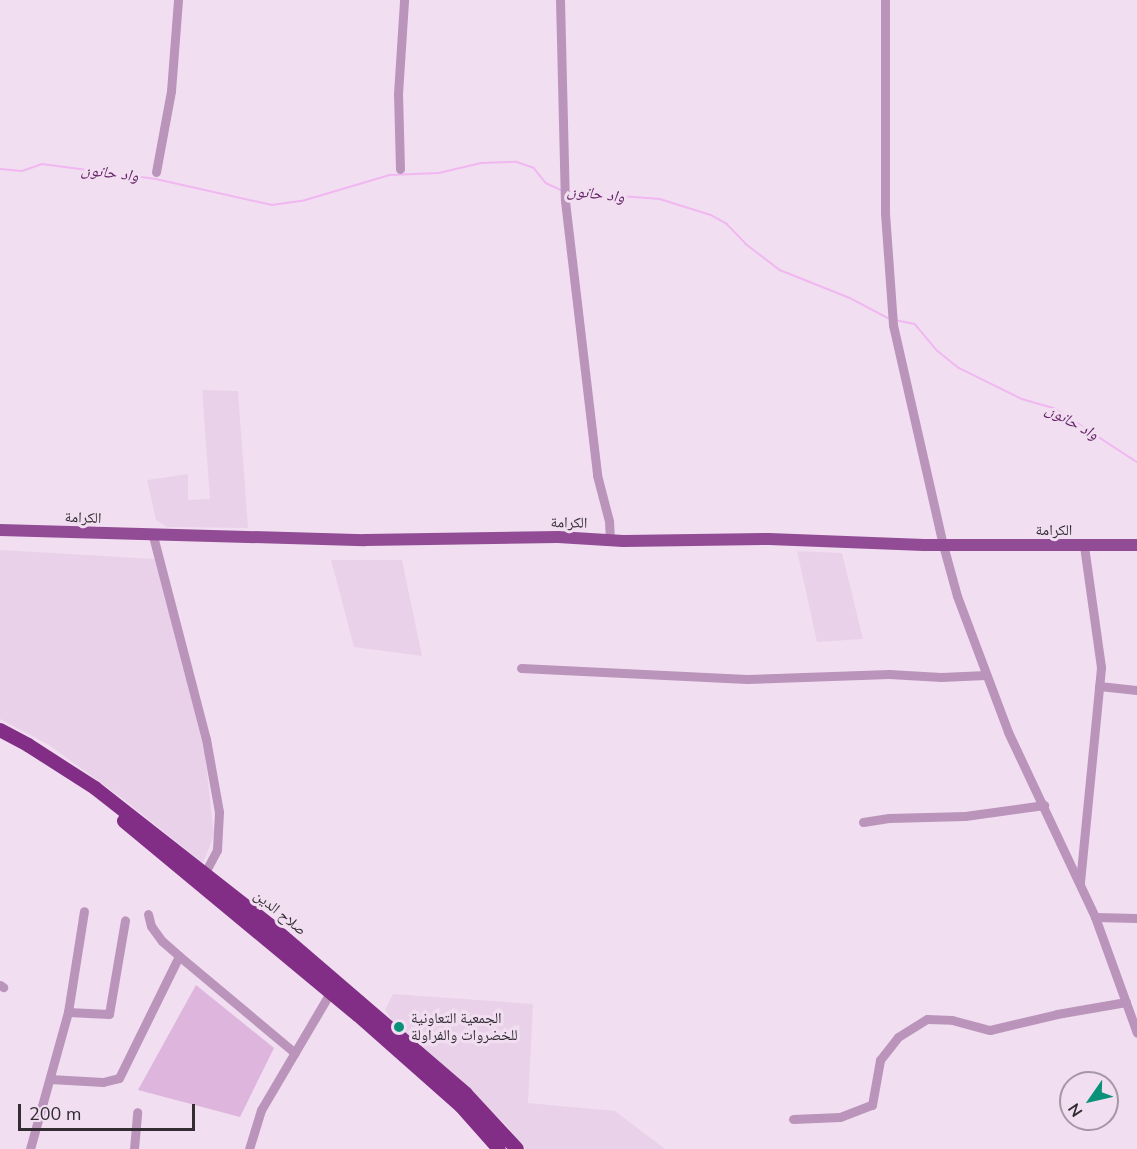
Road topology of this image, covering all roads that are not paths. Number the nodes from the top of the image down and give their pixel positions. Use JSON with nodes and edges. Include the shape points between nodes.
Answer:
{"nodes":[{"id":1,"x":178,"y":0,"type":"edge"},
{"id":2,"x":404,"y":0,"type":"edge"},
{"id":3,"x":560,"y":0,"type":"edge"},
{"id":4,"x":885,"y":0,"type":"edge"},
{"id":5,"x":400,"y":168,"type":"dead end"},
{"id":6,"x":156,"y":172,"type":"dead end"},
{"id":7,"x":0,"y":530,"type":"edge"},
{"id":8,"x":153,"y":536,"type":"junction"},
{"id":9,"x":610,"y":540,"type":"junction"},
{"id":10,"x":943,"y":544,"type":"junction"},
{"id":11,"x":1137,"y":544,"type":"edge"},
{"id":12,"x":1084,"y":546,"type":"junction"},
{"id":13,"x":520,"y":668,"type":"dead end"},
{"id":14,"x":986,"y":675,"type":"junction"},
{"id":15,"x":1099,"y":686,"type":"junction"},
{"id":16,"x":1137,"y":690,"type":"edge"},
{"id":17,"x":0,"y":730,"type":"edge"},
{"id":18,"x":0,"y":738,"type":"edge"},
{"id":19,"x":1044,"y":805,"type":"junction"},
{"id":20,"x":863,"y":822,"type":"dead end"},
{"id":21,"x":204,"y":874,"type":"junction"},
{"id":22,"x":1080,"y":882,"type":"junction"},
{"id":23,"x":84,"y":911,"type":"dead end"},
{"id":24,"x":148,"y":914,"type":"dead end"},
{"id":25,"x":1095,"y":917,"type":"junction"},
{"id":26,"x":1137,"y":918,"type":"edge"},
{"id":27,"x":125,"y":920,"type":"dead end"},
{"id":28,"x":179,"y":956,"type":"junction"},
{"id":29,"x":331,"y":991,"type":"junction"},
{"id":30,"x":1131,"y":1007,"type":"edge"},
{"id":31,"x":68,"y":1012,"type":"junction"},
{"id":32,"x":1137,"y":1033,"type":"edge"},
{"id":33,"x":295,"y":1053,"type":"junction"},
{"id":34,"x":50,"y":1079,"type":"junction"},
{"id":35,"x":137,"y":1112,"type":"dead end"},
{"id":36,"x":794,"y":1119,"type":"dead end"},
{"id":37,"x":30,"y":1149,"type":"edge"},
{"id":38,"x":134,"y":1149,"type":"edge"},
{"id":39,"x":249,"y":1149,"type":"edge"},
{"id":40,"x":499,"y":1149,"type":"edge"},
{"id":41,"x":517,"y":1149,"type":"edge"}],
"edges":[{"from":1,"to":6,"type":"street","via":[[171,91]]},
{"from":2,"to":5,"type":"street","via":[[398,94]]},
{"from":3,"to":9,"type":"street","via":[[565,192],[597,475]]},
{"from":4,"to":10,"type":"street","via":[[885,213],[893,325]]},
{"from":7,"to":8,"type":"main road","name":"الكرامة"},
{"from":8,"to":9,"type":"main road","name":"الكرامة"},
{"from":8,"to":21,"type":"street","via":[[206,740],[219,812],[217,850]]},
{"from":9,"to":10,"type":"main road","name":"الكرامة"},
{"from":10,"to":12,"type":"main road","name":"الكرامة"},
{"from":10,"to":14,"type":"street"},
{"from":11,"to":12,"type":"main road","name":"الكرامة"},
{"from":12,"to":15,"type":"street","via":[[1101,667]]},
{"from":13,"to":14,"type":"street","via":[[747,680],[889,674]]},
{"from":14,"to":19,"type":"street","via":[[1008,732]]},
{"from":15,"to":16,"type":"street"},
{"from":15,"to":22,"type":"street"},
{"from":17,"to":21,"type":"highway","name":"صلاح الدين","via":[[95,788]]},
{"from":18,"to":29,"type":"highway","name":"صلاح الدين","via":[[100,802]]},
{"from":19,"to":20,"type":"street","via":[[965,816]]},
{"from":19,"to":22,"type":"street"},
{"from":21,"to":41,"type":"highway","name":"صلاح الدين","via":[[409,1042],[466,1094]]},
{"from":22,"to":25,"type":"street"},
{"from":23,"to":31,"type":"street"},
{"from":24,"to":28,"type":"street","via":[[162,941]]},
{"from":25,"to":26,"type":"street"},
{"from":25,"to":30,"type":"street"},
{"from":27,"to":31,"type":"street","via":[[109,1014]]},
{"from":28,"to":33,"type":"street"},
{"from":28,"to":34,"type":"street","via":[[118,1078],[103,1082]]},
{"from":29,"to":33,"type":"street"},
{"from":29,"to":40,"type":"highway","name":"صلاح الدين","via":[[461,1106]]},
{"from":30,"to":32,"type":"street"},
{"from":30,"to":36,"type":"street","via":[[1057,1014],[990,1030],[952,1020],[927,1019],[898,1037],[880,1060],[872,1105],[840,1117]]},
{"from":31,"to":34,"type":"street"},
{"from":33,"to":39,"type":"street","via":[[261,1110]]},
{"from":34,"to":37,"type":"street"},
{"from":35,"to":38,"type":"street"}]}
